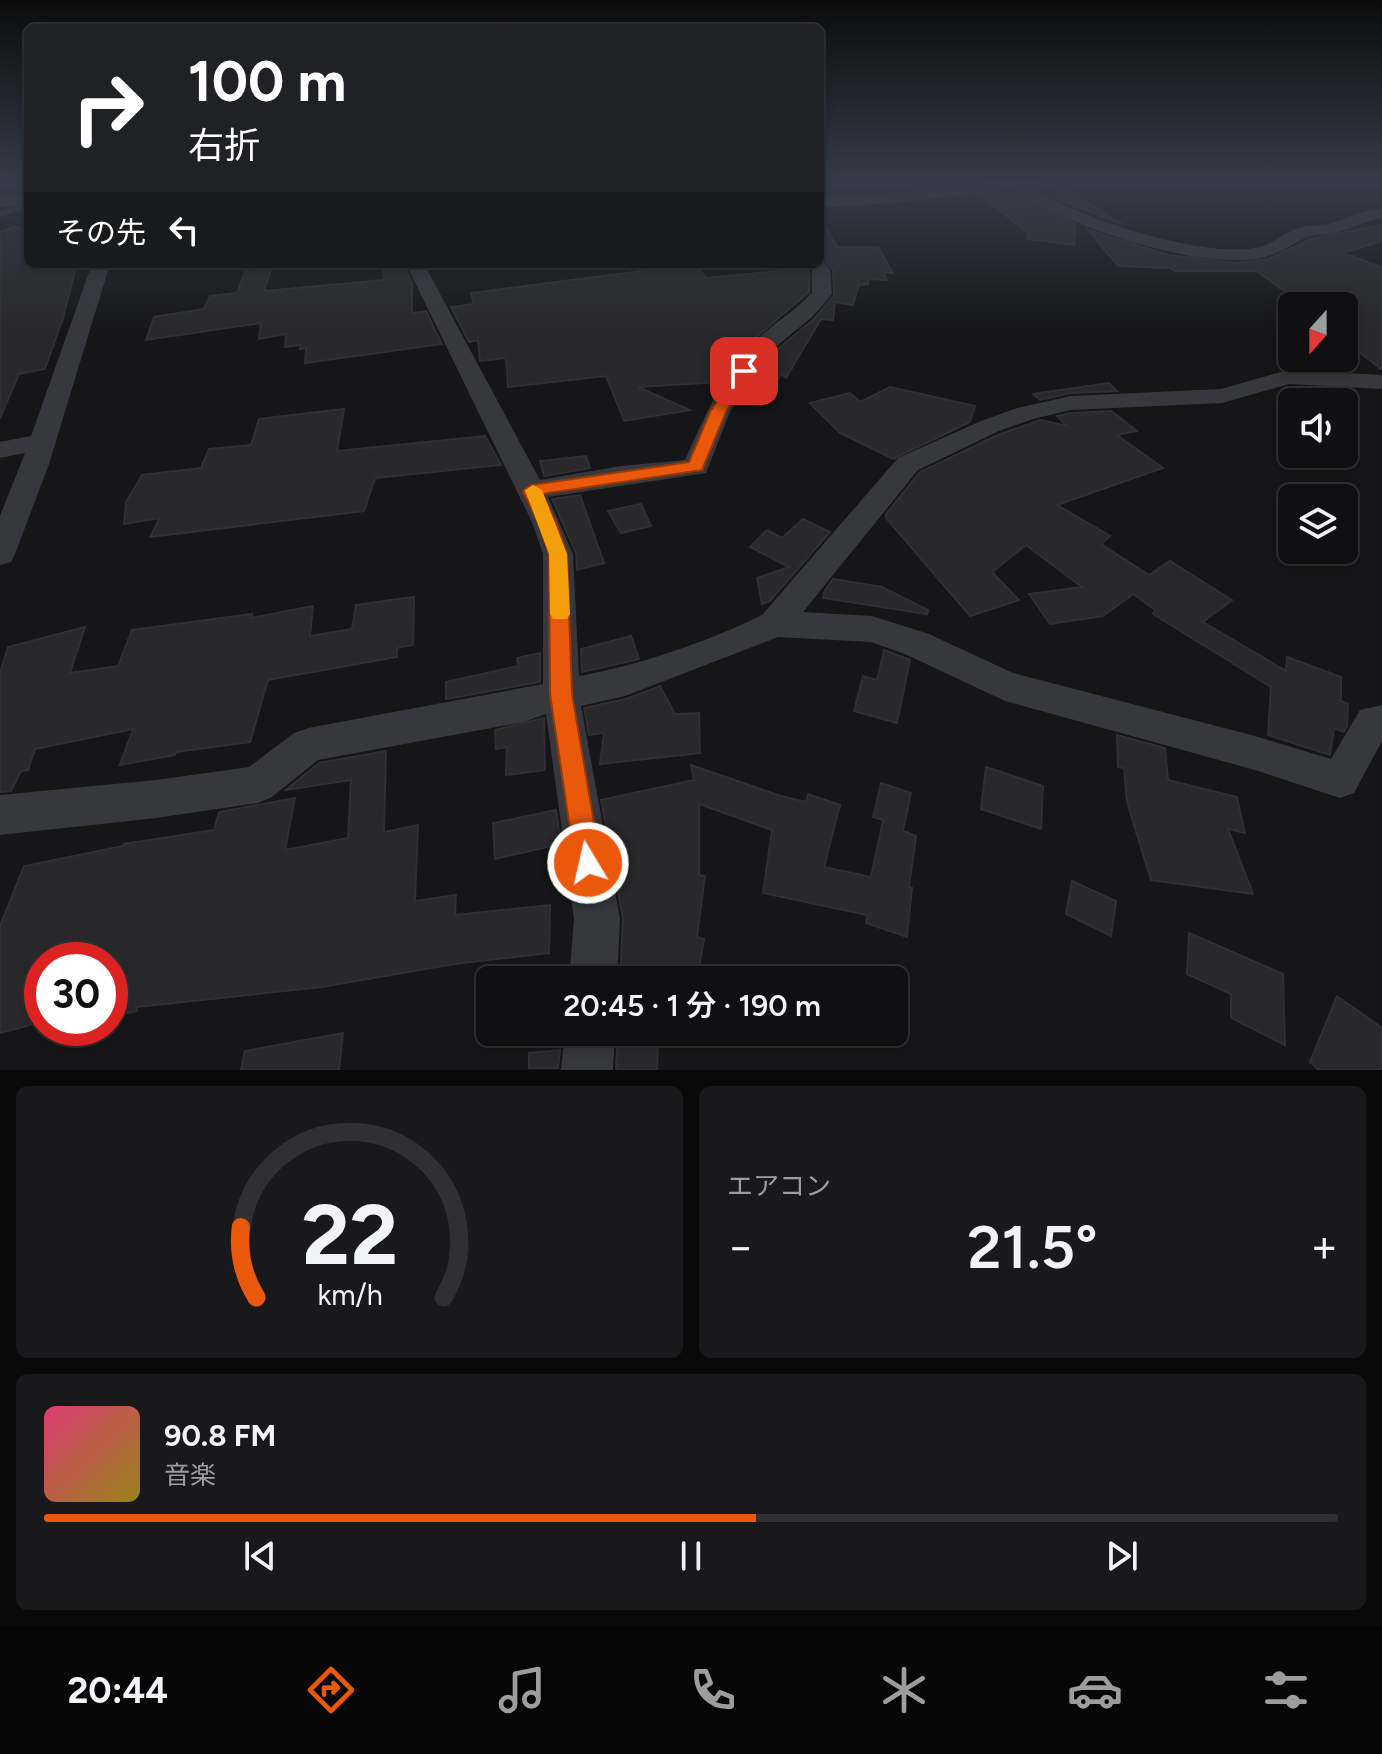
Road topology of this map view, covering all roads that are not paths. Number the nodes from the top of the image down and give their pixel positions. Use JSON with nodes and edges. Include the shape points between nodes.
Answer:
{"nodes":[{"id":1,"x":1124,"y":231,"type":"edge"},
{"id":2,"x":1308,"y":231,"type":"edge"},
{"id":3,"x":100,"y":268,"type":"edge"},
{"id":4,"x":417,"y":268,"type":"edge"},
{"id":5,"x":819,"y":268,"type":"edge"},
{"id":6,"x":1382,"y":382,"type":"edge"},
{"id":7,"x":42,"y":442,"type":"junction"},
{"id":8,"x":0,"y":450,"type":"edge"},
{"id":9,"x":531,"y":491,"type":"junction"},
{"id":10,"x":0,"y":554,"type":"edge"},
{"id":11,"x":774,"y":624,"type":"junction"},
{"id":12,"x":561,"y":694,"type":"junction"},
{"id":13,"x":1382,"y":721,"type":"edge"},
{"id":14,"x":0,"y":815,"type":"edge"},
{"id":15,"x":594,"y":966,"type":"edge"},
{"id":16,"x":589,"y":1046,"type":"edge"},
{"id":17,"x":587,"y":1070,"type":"edge"}],
"edges":[{"from":1,"to":2,"type":"street","via":[[1176,250],[1240,255],[1281,246]]},
{"from":3,"to":7,"type":"street"},
{"from":4,"to":9,"type":"street"},
{"from":5,"to":9,"type":"street","via":[[822,294],[757,351],[718,412],[696,467]]},
{"from":6,"to":11,"type":"street","via":[[1288,377],[1222,396],[1071,403],[990,426],[908,464]]},
{"from":7,"to":8,"type":"street"},
{"from":7,"to":10,"type":"street"},
{"from":9,"to":12,"type":"street","via":[[558,554]]},
{"from":11,"to":12,"type":"street","via":[[612,685]]},
{"from":11,"to":13,"type":"street","via":[[872,629],[1005,686],[1340,780],[1373,721]]},
{"from":12,"to":14,"type":"street","via":[[524,706],[308,745],[258,784]]},
{"from":12,"to":15,"type":"street","via":[[597,919]]},
{"from":16,"to":17,"type":"street"}]}
